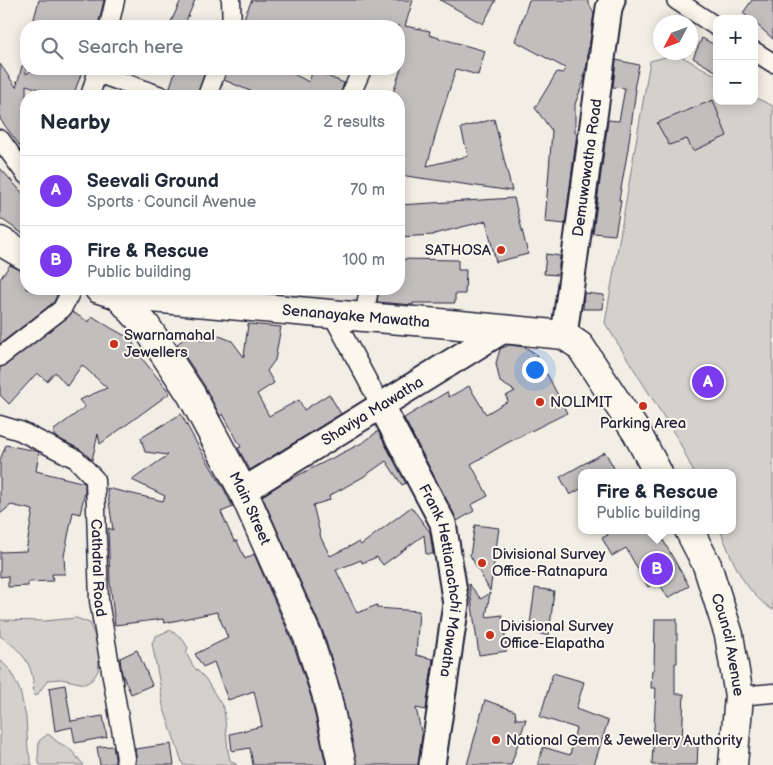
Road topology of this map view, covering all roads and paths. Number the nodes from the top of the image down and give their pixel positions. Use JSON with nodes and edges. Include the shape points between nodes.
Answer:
{"nodes":[{"id":1,"x":115,"y":0,"type":"edge"},
{"id":2,"x":231,"y":0,"type":"edge"},
{"id":3,"x":612,"y":0,"type":"edge"},
{"id":4,"x":676,"y":0,"type":"edge"},
{"id":5,"x":110,"y":20,"type":"edge"},
{"id":6,"x":232,"y":20,"type":"edge"},
{"id":7,"x":713,"y":24,"type":"edge"},
{"id":8,"x":758,"y":54,"type":"edge"},
{"id":9,"x":773,"y":63,"type":"edge"},
{"id":10,"x":97,"y":75,"type":"edge"},
{"id":11,"x":108,"y":75,"type":"edge"},
{"id":12,"x":214,"y":75,"type":"edge"},
{"id":13,"x":359,"y":75,"type":"edge"},
{"id":14,"x":92,"y":90,"type":"edge"},
{"id":15,"x":146,"y":90,"type":"edge"},
{"id":16,"x":209,"y":90,"type":"edge"},
{"id":17,"x":353,"y":90,"type":"edge"},
{"id":18,"x":0,"y":139,"type":"edge"},
{"id":19,"x":20,"y":166,"type":"edge"},
{"id":20,"x":0,"y":240,"type":"edge"},
{"id":21,"x":20,"y":252,"type":"edge"},
{"id":22,"x":69,"y":295,"type":"edge"},
{"id":23,"x":114,"y":295,"type":"edge"},
{"id":24,"x":185,"y":295,"type":"edge"},
{"id":25,"x":368,"y":295,"type":"edge"},
{"id":26,"x":204,"y":296,"type":"edge"},
{"id":27,"x":332,"y":314,"type":"junction"},
{"id":28,"x":364,"y":317,"type":"junction"},
{"id":29,"x":504,"y":330,"type":"junction"},
{"id":30,"x":564,"y":335,"type":"junction"},
{"id":31,"x":0,"y":357,"type":"edge"},
{"id":32,"x":381,"y":406,"type":"junction"},
{"id":33,"x":0,"y":425,"type":"edge"},
{"id":34,"x":656,"y":469,"type":"edge"},
{"id":35,"x":243,"y":491,"type":"junction"},
{"id":36,"x":691,"y":534,"type":"edge"},
{"id":37,"x":773,"y":693,"type":"edge"},
{"id":38,"x":739,"y":696,"type":"junction"},
{"id":39,"x":125,"y":765,"type":"edge"},
{"id":40,"x":342,"y":765,"type":"edge"},
{"id":41,"x":432,"y":765,"type":"edge"},
{"id":42,"x":733,"y":765,"type":"edge"}],
"edges":[{"from":1,"to":5,"type":"street"},
{"from":2,"to":6,"type":"street"},
{"from":3,"to":30,"type":"street","name":"Demuwawatha Road"},
{"from":4,"to":7,"type":"street"},
{"from":8,"to":9,"type":"street"},
{"from":10,"to":14,"type":"street"},
{"from":11,"to":15,"type":"street"},
{"from":12,"to":16,"type":"street"},
{"from":13,"to":17,"type":"street"},
{"from":18,"to":19,"type":"street"},
{"from":20,"to":21,"type":"main road"},
{"from":22,"to":31,"type":"street","via":[[62,309]]},
{"from":23,"to":35,"type":"main road","name":"Main Street","via":[[146,326],[191,394]]},
{"from":24,"to":26,"type":"main road","name":"Senanayake Mawatha"},
{"from":25,"to":28,"type":"street"},
{"from":26,"to":27,"type":"main road","name":"Senanayake Mawatha"},
{"from":27,"to":28,"type":"main road","name":"Senanayake Mawatha"},
{"from":27,"to":32,"type":"street"},
{"from":28,"to":29,"type":"main road","name":"Senanayake Mawatha"},
{"from":29,"to":30,"type":"main road","name":"Senanayake Mawatha"},
{"from":29,"to":32,"type":"street","name":"Shaviya Mawatha"},
{"from":30,"to":34,"type":"main road","via":[[580,346],[637,432]]},
{"from":32,"to":35,"type":"street","name":"Shaviya Mawatha"},
{"from":32,"to":41,"type":"street","name":"Frank Hettiarachchi Mawatha","via":[[443,523],[456,604]]},
{"from":33,"to":39,"type":"street","name":"Cathdral Road","via":[[20,431],[76,459],[95,479],[99,601]]},
{"from":35,"to":40,"type":"main road","name":"Main Street","via":[[308,637],[326,693]]},
{"from":36,"to":38,"type":"main road","name":"Council Avenue","via":[[707,565],[729,635]]},
{"from":37,"to":38,"type":"street"},
{"from":38,"to":42,"type":"main road","name":"Council Avenue"}]}
